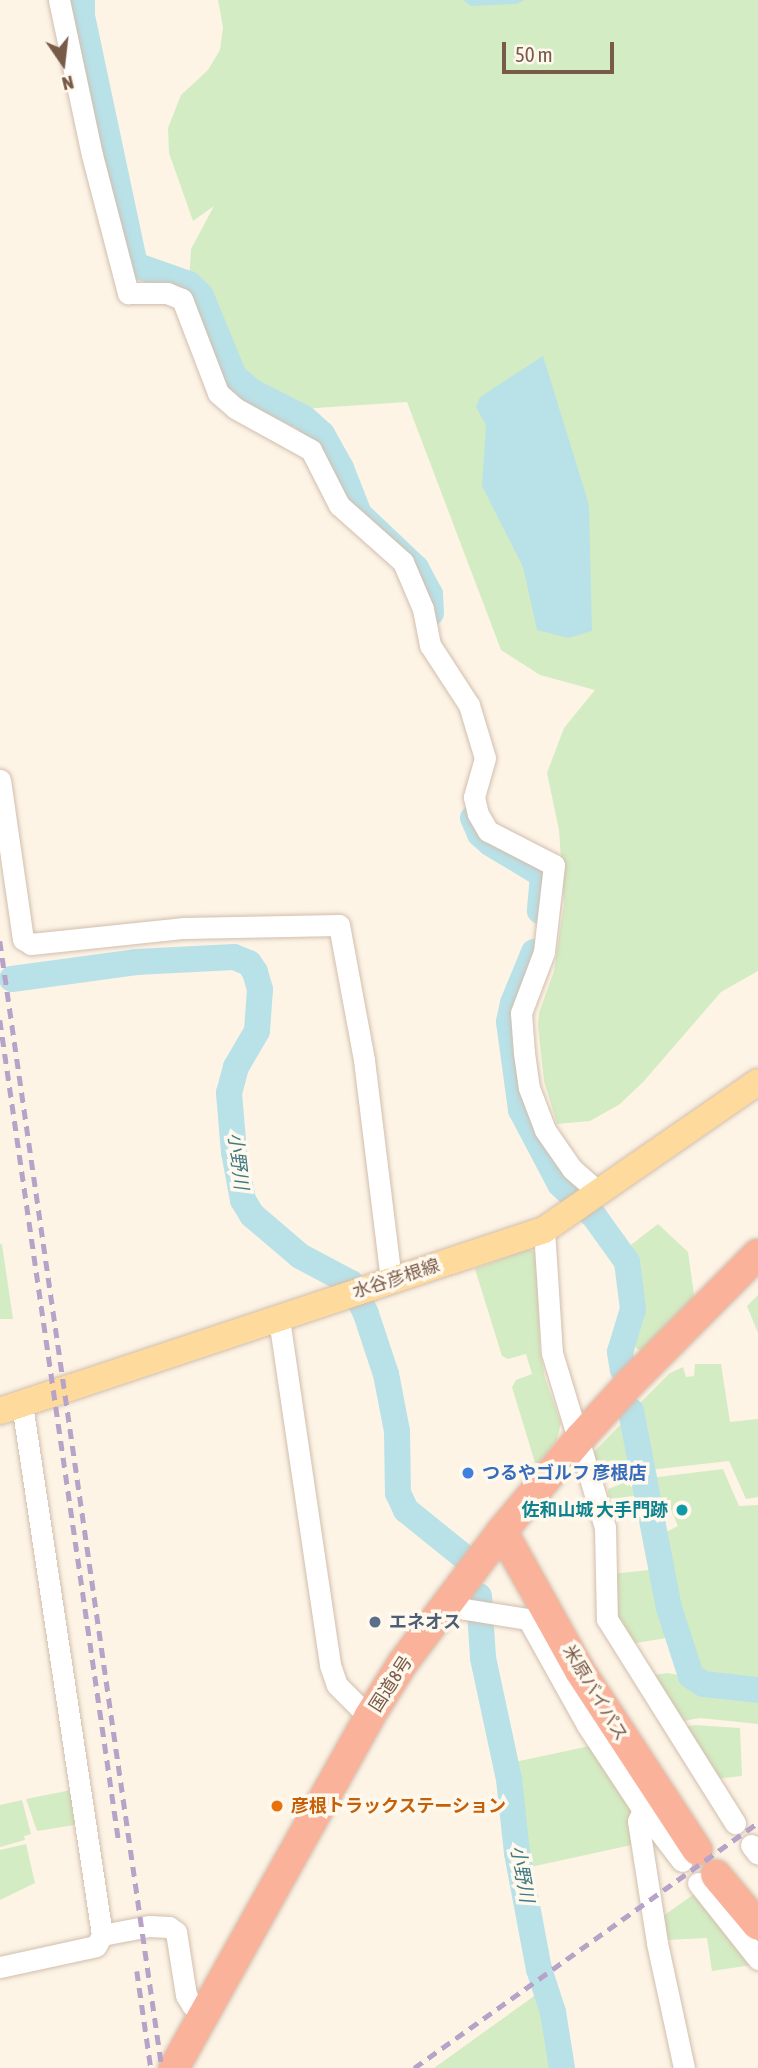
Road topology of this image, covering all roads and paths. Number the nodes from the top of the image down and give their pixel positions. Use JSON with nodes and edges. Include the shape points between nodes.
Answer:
{"nodes":[{"id":1,"x":59,"y":0,"type":"edge"},
{"id":2,"x":0,"y":780,"type":"edge"},
{"id":3,"x":758,"y":1082,"type":"edge"},
{"id":4,"x":585,"y":1199,"type":"junction"},
{"id":5,"x":544,"y":1230,"type":"junction"},
{"id":6,"x":758,"y":1254,"type":"edge"},
{"id":7,"x":391,"y":1281,"type":"junction"},
{"id":8,"x":279,"y":1319,"type":"junction"},
{"id":9,"x":11,"y":1407,"type":"edge"},
{"id":10,"x":580,"y":1438,"type":"junction"},
{"id":11,"x":502,"y":1531,"type":"junction"},
{"id":12,"x":470,"y":1608,"type":"junction"},
{"id":13,"x":369,"y":1717,"type":"junction"},
{"id":14,"x":643,"y":1810,"type":"junction"},
{"id":15,"x":734,"y":1823,"type":"dead end"},
{"id":16,"x":689,"y":1855,"type":"joint"},
{"id":17,"x":707,"y":1879,"type":"joint"},
{"id":18,"x":758,"y":1926,"type":"edge"},
{"id":19,"x":102,"y":1935,"type":"junction"},
{"id":20,"x":758,"y":1959,"type":"edge"},
{"id":21,"x":0,"y":1967,"type":"edge"},
{"id":22,"x":204,"y":2014,"type":"junction"},
{"id":23,"x":174,"y":2068,"type":"edge"},
{"id":24,"x":684,"y":2068,"type":"edge"}],
"edges":[{"from":1,"to":4,"type":"street","via":[[128,293],[167,293],[182,299],[218,393],[235,408],[310,450],[339,505],[404,562],[423,609],[430,645],[466,698],[481,744],[485,758],[474,797],[478,814],[488,831],[554,865],[544,951],[522,1013],[524,1053],[529,1088],[545,1130]]},
{"from":2,"to":7,"type":"street","via":[[23,939],[31,944],[184,928],[339,925],[364,1060]]},
{"from":3,"to":4,"type":"main road","name":"水谷彦根線"},
{"from":4,"to":5,"type":"main road","name":"水谷彦根線"},
{"from":5,"to":7,"type":"main road","name":"水谷彦根線"},
{"from":5,"to":10,"type":"street","via":[[552,1353]]},
{"from":6,"to":10,"type":"highway","name":"国道8号"},
{"from":7,"to":8,"type":"main road","name":"水谷彦根線"},
{"from":8,"to":9,"type":"main road","name":"水谷彦根線"},
{"from":8,"to":13,"type":"street","via":[[330,1665],[337,1685]]},
{"from":9,"to":19,"type":"street"},
{"from":10,"to":11,"type":"highway","name":"国道8号"},
{"from":10,"to":15,"type":"street","via":[[605,1527],[607,1619]]},
{"from":11,"to":12,"type":"highway","name":"国道8号"},
{"from":11,"to":16,"type":"highway","name":"米原バイパス"},
{"from":12,"to":13,"type":"highway","name":"国道8号","via":[[402,1664]]},
{"from":12,"to":14,"type":"street","via":[[528,1619],[587,1725]]},
{"from":13,"to":22,"type":"highway","name":"国道8号"},
{"from":14,"to":16,"type":"street"},
{"from":14,"to":24,"type":"street","via":[[638,1821],[657,1944]]},
{"from":17,"to":18,"type":"highway"},
{"from":17,"to":20,"type":"street"},
{"from":19,"to":21,"type":"street","via":[[96,1946]]},
{"from":19,"to":22,"type":"street","via":[[149,1926],[176,1932],[186,1995]]},
{"from":22,"to":23,"type":"highway","name":"国道8号"}]}
